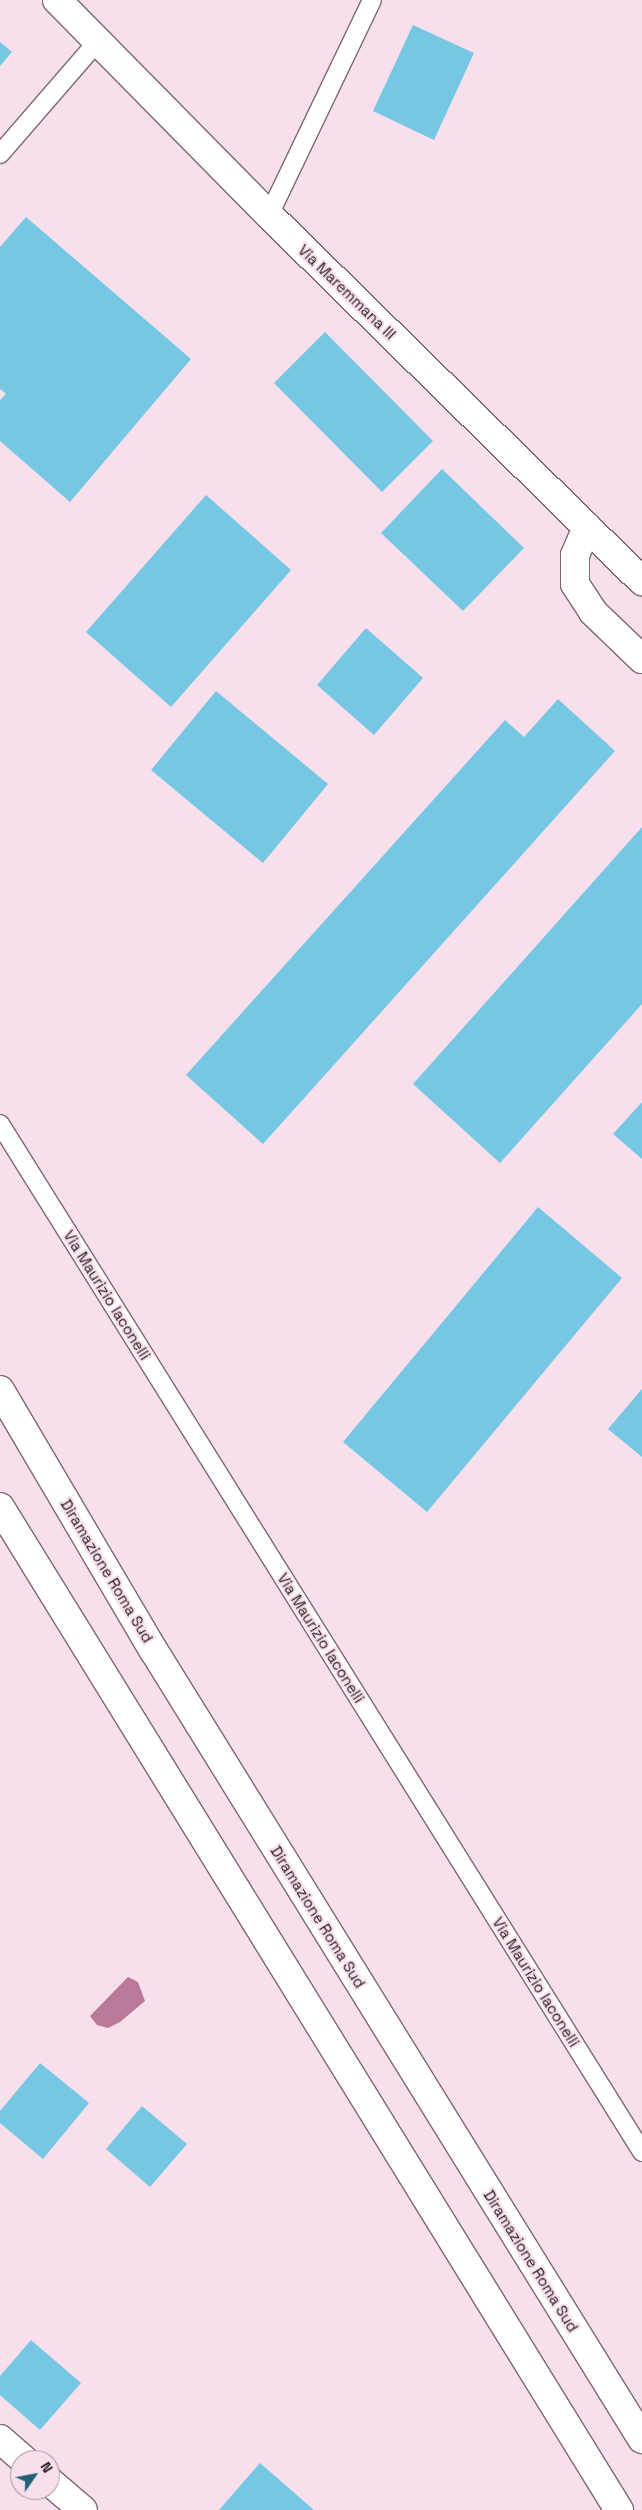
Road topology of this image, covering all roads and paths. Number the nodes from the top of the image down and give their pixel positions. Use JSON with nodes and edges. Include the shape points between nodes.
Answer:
{"nodes":[{"id":1,"x":57,"y":0,"type":"edge"},
{"id":2,"x":372,"y":0,"type":"edge"},
{"id":3,"x":98,"y":41,"type":"junction"},
{"id":4,"x":0,"y":154,"type":"edge"},
{"id":5,"x":269,"y":216,"type":"junction"},
{"id":6,"x":587,"y":527,"type":"junction"},
{"id":7,"x":642,"y":581,"type":"edge"},
{"id":8,"x":642,"y":659,"type":"edge"},
{"id":9,"x":0,"y":1124,"type":"edge"},
{"id":10,"x":0,"y":1390,"type":"edge"},
{"id":11,"x":0,"y":1507,"type":"edge"},
{"id":12,"x":642,"y":2152,"type":"edge"},
{"id":13,"x":0,"y":2439,"type":"edge"},
{"id":14,"x":642,"y":2440,"type":"edge"},
{"id":15,"x":13,"y":2450,"type":"edge"},
{"id":16,"x":60,"y":2490,"type":"edge"},
{"id":17,"x":83,"y":2510,"type":"edge"},
{"id":18,"x":619,"y":2510,"type":"edge"}],
"edges":[{"from":1,"to":3,"type":"main road","name":"Via Maremmana III"},
{"from":2,"to":5,"type":"lane"},
{"from":3,"to":4,"type":"lane"},
{"from":3,"to":5,"type":"main road","name":"Via Maremmana III"},
{"from":5,"to":6,"type":"main road","name":"Via Maremmana III"},
{"from":6,"to":7,"type":"main road","name":"Via Maremmana III"},
{"from":6,"to":8,"type":"main road","via":[[575,555],[575,584],[593,612]]},
{"from":9,"to":12,"type":"lane","name":"Via Maurizio Iaconelli"},
{"from":10,"to":14,"type":"main road","name":"Diramazione Roma Sud","via":[[154,1651]]},
{"from":11,"to":18,"type":"main road"},
{"from":13,"to":15,"type":"main road"},
{"from":16,"to":17,"type":"main road"}]}
